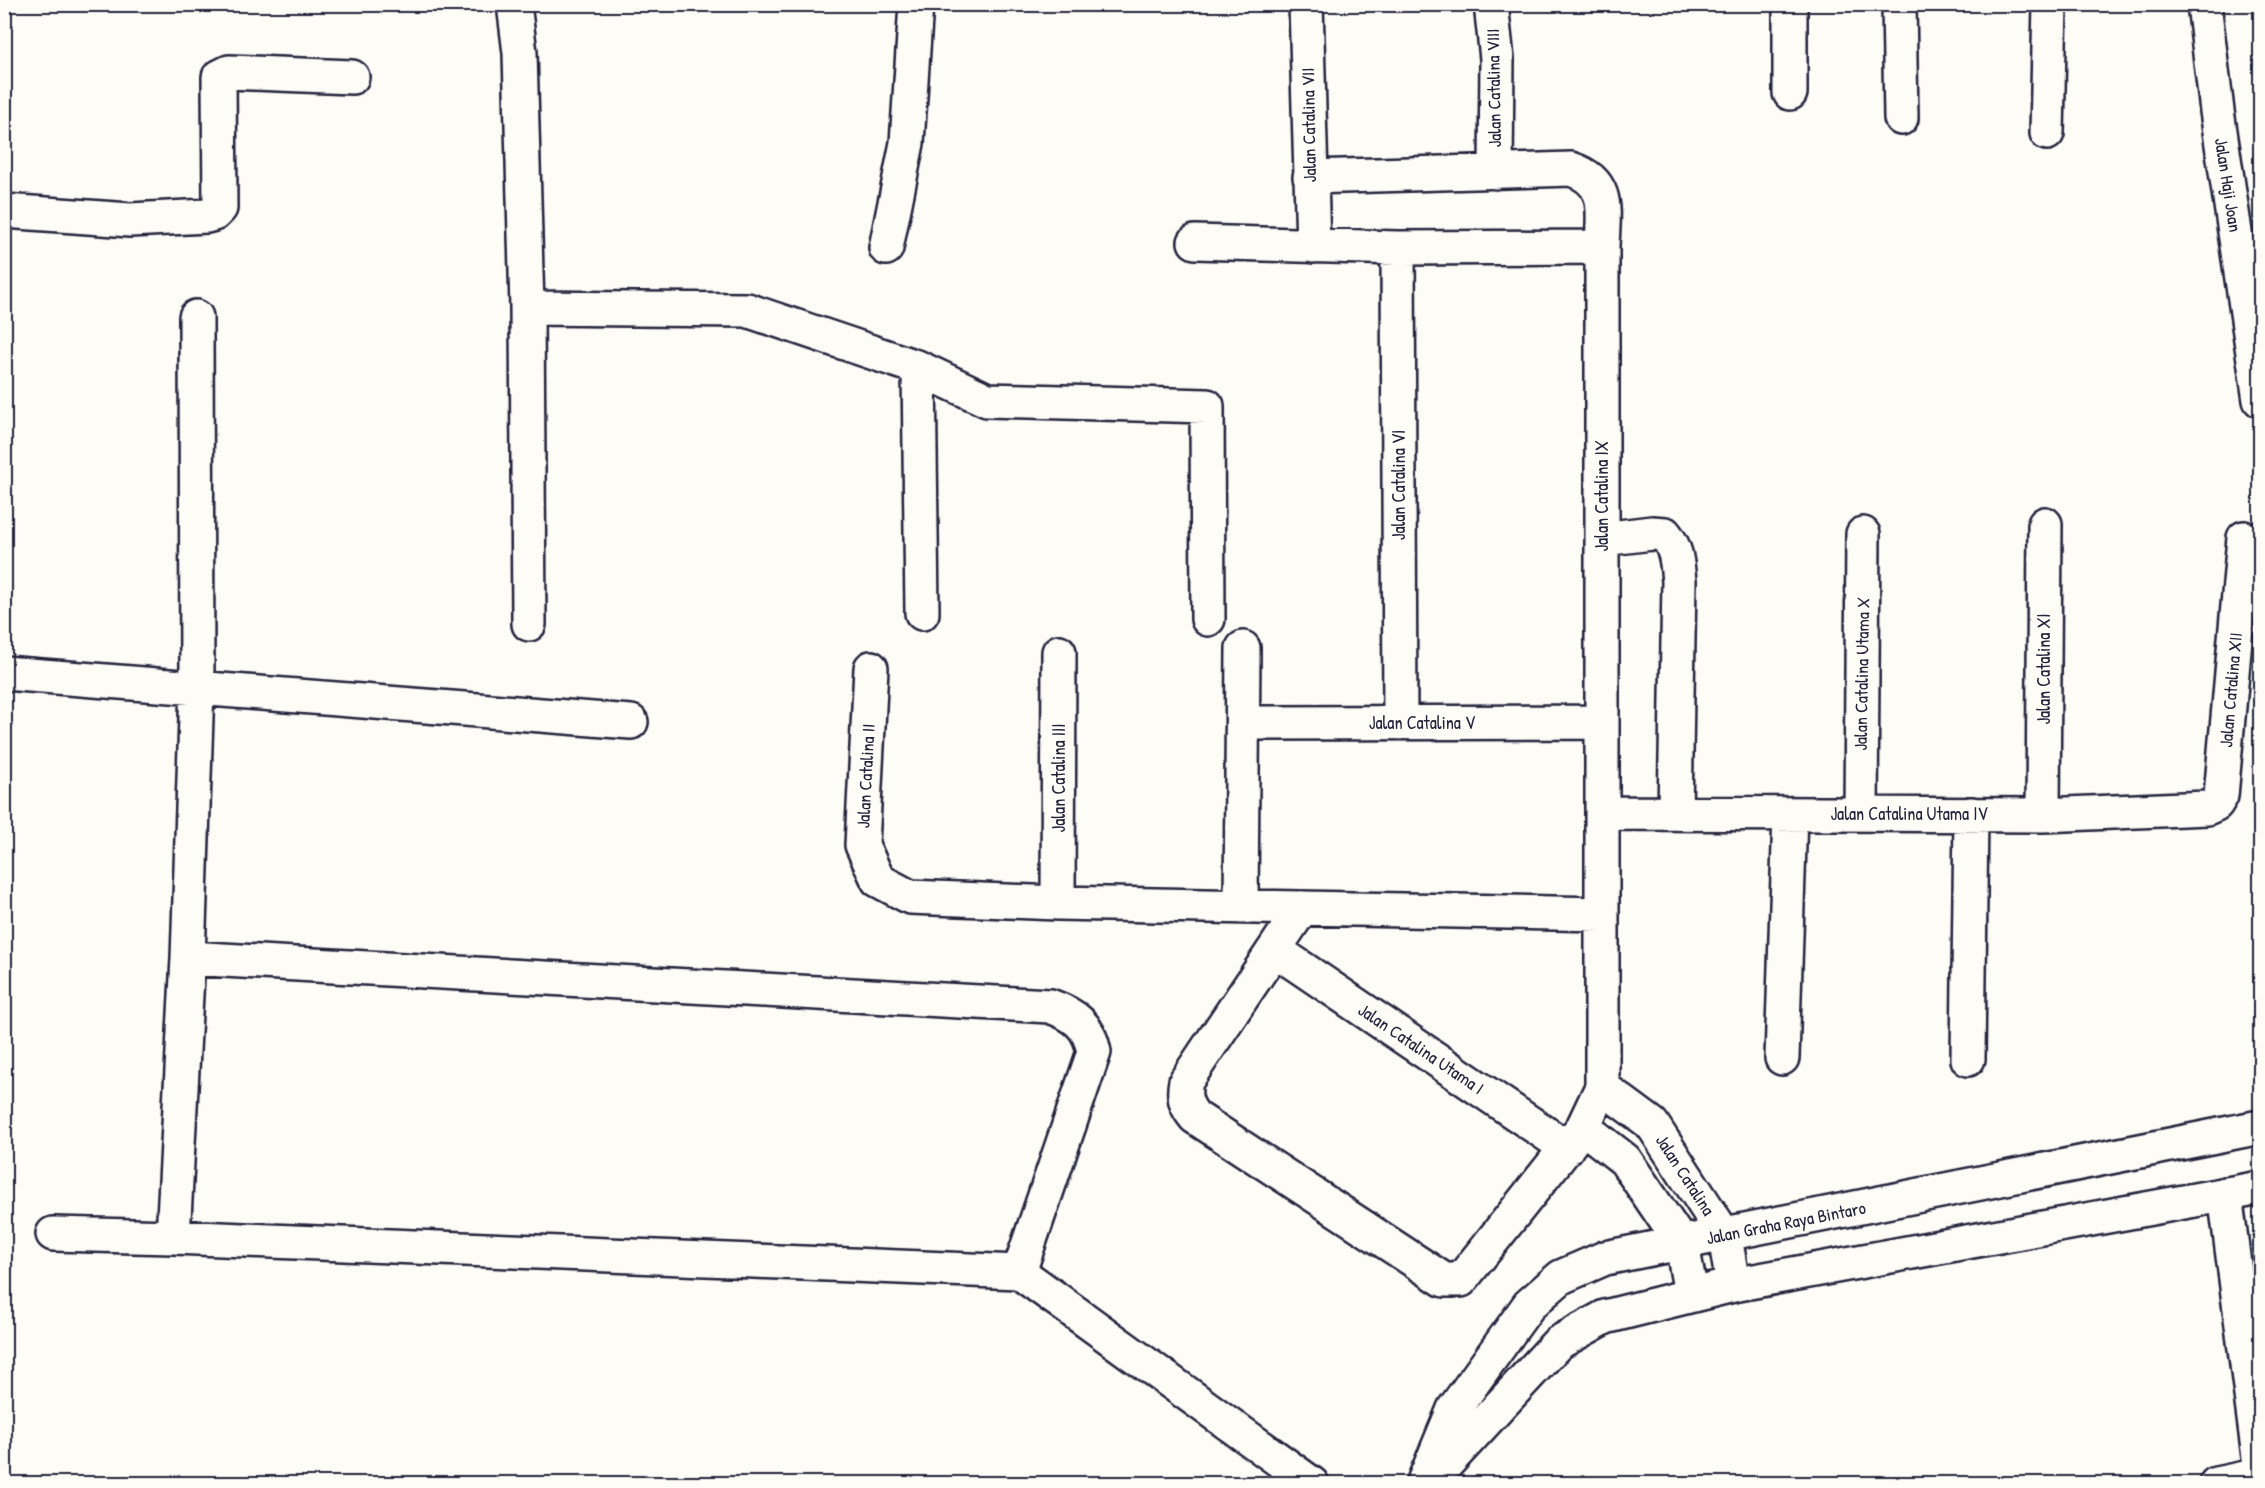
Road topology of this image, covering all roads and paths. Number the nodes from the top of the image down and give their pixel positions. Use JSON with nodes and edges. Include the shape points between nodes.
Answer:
{"nodes":[{"id":1,"x":514,"y":4,"type":"edge"},
{"id":2,"x":916,"y":4,"type":"edge"},
{"id":3,"x":1306,"y":4,"type":"edge"},
{"id":4,"x":1491,"y":4,"type":"edge"},
{"id":5,"x":1790,"y":4,"type":"edge"},
{"id":6,"x":1899,"y":4,"type":"edge"},
{"id":7,"x":2050,"y":4,"type":"edge"},
{"id":8,"x":2204,"y":4,"type":"edge"},
{"id":9,"x":352,"y":77,"type":"dead end"},
{"id":10,"x":1790,"y":93,"type":"dead end"},
{"id":11,"x":1901,"y":118,"type":"dead end"},
{"id":12,"x":2047,"y":133,"type":"dead end"},
{"id":13,"x":1496,"y":172,"type":"junction"},
{"id":14,"x":1310,"y":177,"type":"junction"},
{"id":15,"x":4,"y":211,"type":"edge"},
{"id":16,"x":1195,"y":242,"type":"dead end"},
{"id":17,"x":1313,"y":246,"type":"junction"},
{"id":18,"x":1602,"y":247,"type":"junction"},
{"id":19,"x":886,"y":248,"type":"dead end"},
{"id":20,"x":1398,"y":248,"type":"junction"},
{"id":21,"x":527,"y":308,"type":"junction"},
{"id":22,"x":196,"y":317,"type":"dead end"},
{"id":23,"x":919,"y":368,"type":"junction"},
{"id":24,"x":2260,"y":400,"type":"edge"},
{"id":25,"x":2045,"y":524,"type":"dead end"},
{"id":26,"x":1863,"y":534,"type":"dead end"},
{"id":27,"x":2244,"y":538,"type":"dead end"},
{"id":28,"x":1602,"y":539,"type":"junction"},
{"id":29,"x":922,"y":613,"type":"dead end"},
{"id":30,"x":1208,"y":620,"type":"dead end"},
{"id":31,"x":529,"y":624,"type":"dead end"},
{"id":32,"x":1243,"y":648,"type":"dead end"},
{"id":33,"x":1059,"y":652,"type":"dead end"},
{"id":34,"x":871,"y":668,"type":"dead end"},
{"id":35,"x":4,"y":673,"type":"edge"},
{"id":36,"x":197,"y":687,"type":"junction"},
{"id":37,"x":631,"y":722,"type":"dead end"},
{"id":38,"x":1602,"y":722,"type":"junction"},
{"id":39,"x":1243,"y":723,"type":"junction"},
{"id":40,"x":1400,"y":723,"type":"junction"},
{"id":41,"x":2216,"y":804,"type":"joint"},
{"id":42,"x":1602,"y":813,"type":"junction"},
{"id":43,"x":1675,"y":813,"type":"junction"},
{"id":44,"x":1790,"y":814,"type":"junction"},
{"id":45,"x":1861,"y":814,"type":"junction"},
{"id":46,"x":1971,"y":814,"type":"junction"},
{"id":47,"x":2043,"y":815,"type":"junction"},
{"id":48,"x":1058,"y":903,"type":"junction"},
{"id":49,"x":1241,"y":907,"type":"junction"},
{"id":50,"x":1302,"y":908,"type":"junction"},
{"id":51,"x":1602,"y":914,"type":"junction"},
{"id":52,"x":1275,"y":950,"type":"junction"},
{"id":53,"x":188,"y":958,"type":"junction"},
{"id":54,"x":1782,"y":1058,"type":"dead end"},
{"id":55,"x":1968,"y":1059,"type":"dead end"},
{"id":56,"x":1602,"y":1087,"type":"junction"},
{"id":57,"x":2260,"y":1127,"type":"edge"},
{"id":58,"x":1575,"y":1138,"type":"junction"},
{"id":59,"x":2260,"y":1188,"type":"edge"},
{"id":60,"x":2225,"y":1194,"type":"junction"},
{"id":61,"x":53,"y":1234,"type":"dead end"},
{"id":62,"x":1725,"y":1236,"type":"junction"},
{"id":63,"x":172,"y":1237,"type":"junction"},
{"id":64,"x":1682,"y":1244,"type":"junction"},
{"id":65,"x":1019,"y":1272,"type":"junction"},
{"id":66,"x":1733,"y":1285,"type":"junction"},
{"id":67,"x":1691,"y":1294,"type":"junction"},
{"id":68,"x":2260,"y":1465,"type":"edge"},
{"id":69,"x":2260,"y":1475,"type":"edge"},
{"id":70,"x":1312,"y":1484,"type":"edge"},
{"id":71,"x":1423,"y":1484,"type":"edge"},
{"id":72,"x":1428,"y":1484,"type":"edge"},
{"id":73,"x":2216,"y":1484,"type":"edge"}],
"edges":[{"from":1,"to":21,"type":"street","via":[[520,53]]},
{"from":2,"to":19,"type":"street","via":[[908,143]]},
{"from":3,"to":14,"type":"street","name":"Jalan Catalina VII"},
{"from":4,"to":13,"type":"street","name":"Jalan Catalina VIII","via":[[1497,59]]},
{"from":5,"to":10,"type":"street"},
{"from":6,"to":11,"type":"street"},
{"from":7,"to":12,"type":"street"},
{"from":8,"to":24,"type":"street","name":"Jalan Haji Joan"},
{"from":9,"to":15,"type":"street","via":[[229,72],[219,77],[220,208],[214,214],[130,219]]},
{"from":13,"to":14,"type":"street"},
{"from":13,"to":18,"type":"street","name":"Jalan Catalina IX","via":[[1571,169],[1584,173],[1601,193],[1604,205]]},
{"from":14,"to":17,"type":"street","name":"Jalan Catalina VII"},
{"from":16,"to":17,"type":"street"},
{"from":17,"to":20,"type":"street"},
{"from":18,"to":20,"type":"street"},
{"from":18,"to":28,"type":"street","name":"Jalan Catalina IX"},
{"from":20,"to":40,"type":"street","name":"Jalan Catalina VI"},
{"from":21,"to":23,"type":"street","via":[[747,310]]},
{"from":21,"to":31,"type":"street"},
{"from":22,"to":36,"type":"street"},
{"from":23,"to":29,"type":"street"},
{"from":23,"to":30,"type":"street","via":[[987,400],[1207,406]]},
{"from":25,"to":47,"type":"street","name":"Jalan Catalina XI"},
{"from":26,"to":45,"type":"street","name":"Jalan Catalina Utama X"},
{"from":27,"to":41,"type":"street","name":"Jalan Catalina XII","via":[[2221,796]]},
{"from":28,"to":38,"type":"street","name":"Jalan Catalina IX"},
{"from":28,"to":43,"type":"street","via":[[1665,534],[1677,555]]},
{"from":32,"to":39,"type":"street"},
{"from":33,"to":48,"type":"street","name":"Jalan Catalina III"},
{"from":34,"to":48,"type":"street","name":"Jalan Catalina II","via":[[862,845],[878,880],[910,897]]},
{"from":35,"to":36,"type":"street"},
{"from":36,"to":37,"type":"street"},
{"from":36,"to":53,"type":"street"},
{"from":38,"to":40,"type":"street","name":"Jalan Catalina V"},
{"from":38,"to":42,"type":"street","name":"Jalan Catalina IX"},
{"from":39,"to":40,"type":"street","name":"Jalan Catalina V"},
{"from":39,"to":49,"type":"street"},
{"from":41,"to":47,"type":"street","name":"Jalan Catalina Utama IV","via":[[2206,808]]},
{"from":42,"to":43,"type":"street","name":"Jalan Catalina Utama IV"},
{"from":42,"to":51,"type":"street","name":"Jalan Catalina IX"},
{"from":43,"to":44,"type":"street","name":"Jalan Catalina Utama IV"},
{"from":44,"to":45,"type":"street","name":"Jalan Catalina Utama IV"},
{"from":44,"to":54,"type":"street"},
{"from":45,"to":46,"type":"street","name":"Jalan Catalina Utama IV"},
{"from":46,"to":47,"type":"street","name":"Jalan Catalina Utama IV"},
{"from":46,"to":55,"type":"street"},
{"from":48,"to":49,"type":"street"},
{"from":49,"to":50,"type":"street"},
{"from":50,"to":51,"type":"street"},
{"from":50,"to":52,"type":"street"},
{"from":51,"to":56,"type":"street","name":"Jalan Catalina IX"},
{"from":52,"to":58,"type":"street","name":"Jalan Catalina Utama I"},
{"from":52,"to":58,"type":"street","via":[[1186,1081],[1185,1103],[1195,1117],[1447,1281],[1465,1277]]},
{"from":53,"to":63,"type":"street"},
{"from":53,"to":65,"type":"street","via":[[1050,1006],[1067,1012],[1092,1036],[1094,1052]]},
{"from":56,"to":58,"type":"street"},
{"from":56,"to":62,"type":"street","name":"Jalan Catalina","via":[[1652,1124]]},
{"from":57,"to":62,"type":"street","name":"Jalan Graha Raya Bintaro"},
{"from":58,"to":64,"type":"street","via":[[1625,1160]]},
{"from":59,"to":60,"type":"street"},
{"from":60,"to":66,"type":"street"},
{"from":60,"to":68,"type":"street"},
{"from":61,"to":63,"type":"street"},
{"from":62,"to":64,"type":"street","name":"Jalan Graha Raya Bintaro"},
{"from":62,"to":66,"type":"street","name":"Jalan Catalina"},
{"from":63,"to":65,"type":"street"},
{"from":64,"to":67,"type":"street"},
{"from":64,"to":71,"type":"street","name":"Jalan Graha Raya Bintaro","via":[[1605,1258],[1561,1277],[1529,1305],[1454,1409]]},
{"from":65,"to":70,"type":"street"},
{"from":66,"to":67,"type":"street"},
{"from":67,"to":72,"type":"street","via":[[1605,1317],[1558,1343]]},
{"from":69,"to":73,"type":"street"}]}
